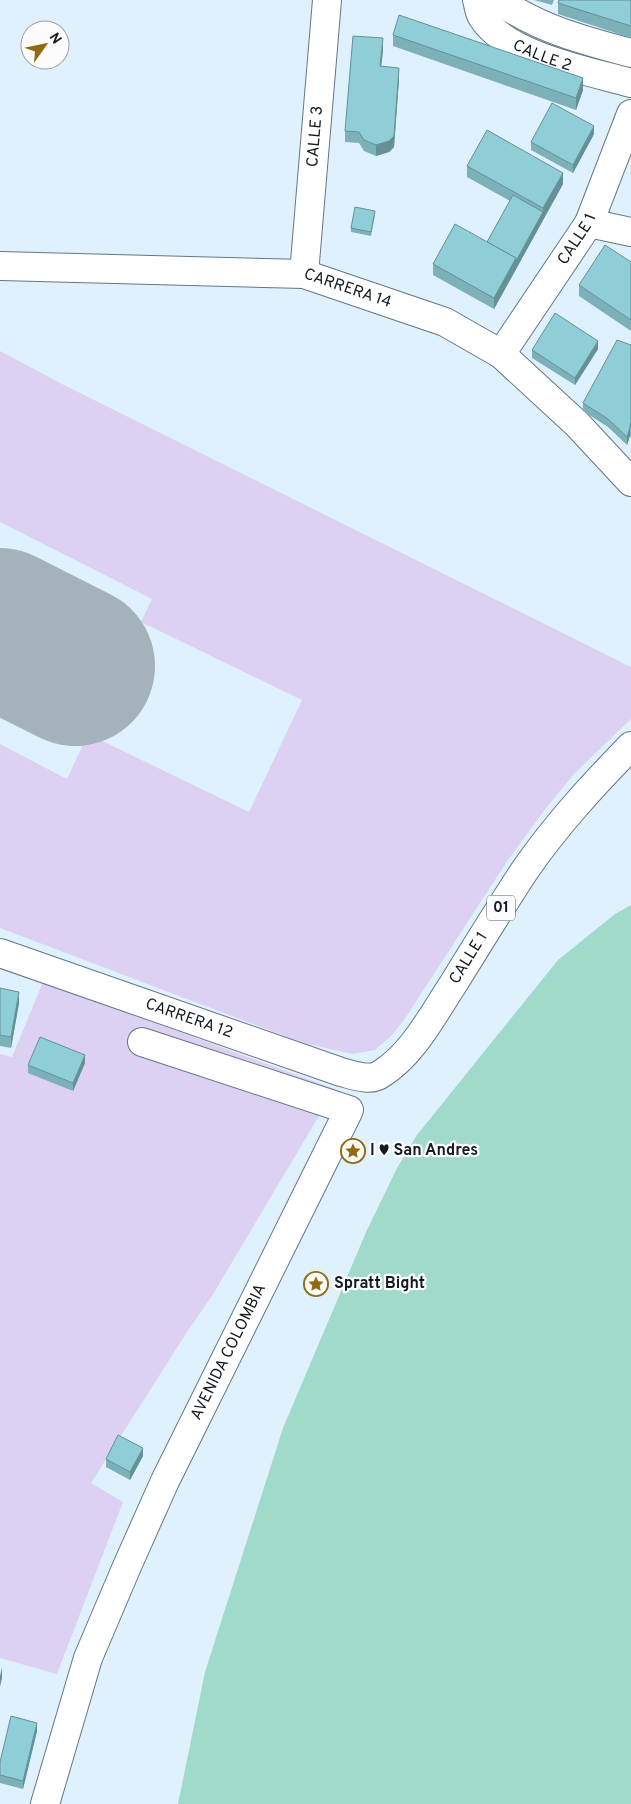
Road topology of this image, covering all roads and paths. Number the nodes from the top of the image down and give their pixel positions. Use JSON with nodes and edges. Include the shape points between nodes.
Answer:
{"nodes":[{"id":1,"x":327,"y":0,"type":"edge"},
{"id":2,"x":491,"y":5,"type":"edge"},
{"id":3,"x":631,"y":53,"type":"edge"},
{"id":4,"x":631,"y":83,"type":"edge"},
{"id":5,"x":631,"y":114,"type":"edge"},
{"id":6,"x":589,"y":223,"type":"junction"},
{"id":7,"x":631,"y":232,"type":"edge"},
{"id":8,"x":0,"y":266,"type":"edge"},
{"id":9,"x":304,"y":274,"type":"junction"},
{"id":10,"x":501,"y":354,"type":"junction"},
{"id":11,"x":631,"y":482,"type":"edge"},
{"id":12,"x":631,"y":746,"type":"edge"},
{"id":13,"x":0,"y":953,"type":"edge"},
{"id":14,"x":142,"y":1042,"type":"dead end"},
{"id":15,"x":379,"y":1076,"type":"joint"},
{"id":16,"x":45,"y":1804,"type":"edge"}],
"edges":[{"from":1,"to":9,"type":"main road","name":"CALLE 3"},
{"from":2,"to":3,"type":"main road","name":"CALLE 2","via":[[572,38]]},
{"from":2,"to":4,"type":"main road","name":"CALLE 2","via":[[501,37],[530,53]]},
{"from":5,"to":6,"type":"main road","name":"CALLE 1"},
{"from":6,"to":7,"type":"main road"},
{"from":6,"to":10,"type":"main road","name":"CALLE 1"},
{"from":8,"to":9,"type":"main road","name":"CARRERA 14"},
{"from":9,"to":10,"type":"main road","name":"CARRERA 14","via":[[446,322]]},
{"from":10,"to":11,"type":"main road","name":"CARRERA 14","via":[[577,424]]},
{"from":12,"to":15,"type":"main road","name":"CALLE 1","number":"01","via":[[558,826],[526,869],[420,1034],[393,1066]]},
{"from":13,"to":15,"type":"main road","name":"CARRERA 12","number":"01","via":[[341,1072],[362,1077]]},
{"from":14,"to":16,"type":"main road","name":"AVENIDA COLOMBIA","via":[[349,1110],[165,1481],[128,1564],[88,1658]]}]}
